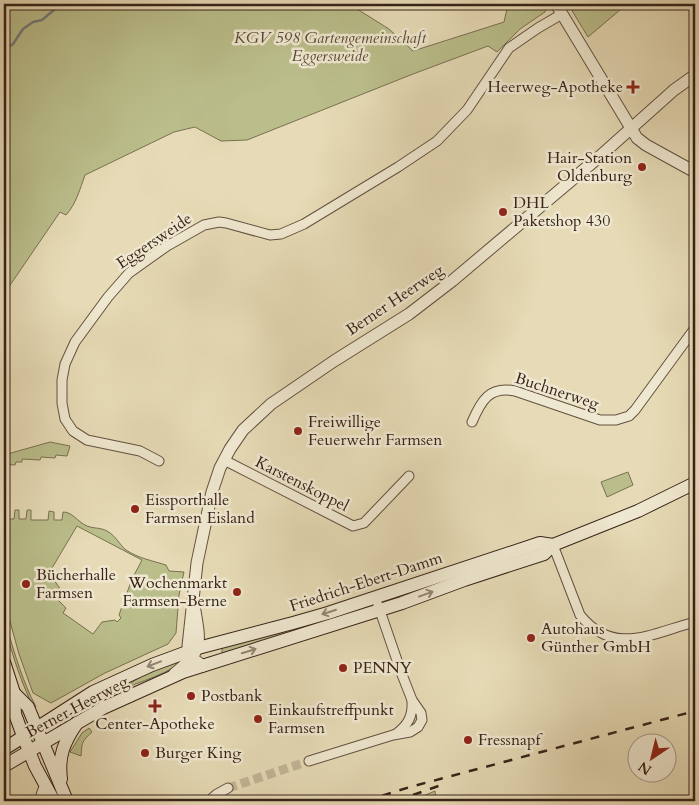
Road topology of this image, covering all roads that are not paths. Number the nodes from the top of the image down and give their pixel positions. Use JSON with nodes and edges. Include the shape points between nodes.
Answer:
{"nodes":[{"id":1,"x":559,"y":9,"type":"edge"},
{"id":2,"x":695,"y":75,"type":"edge"},
{"id":3,"x":631,"y":128,"type":"junction"},
{"id":4,"x":695,"y":172,"type":"edge"},
{"id":5,"x":695,"y":328,"type":"edge"},
{"id":6,"x":472,"y":422,"type":"dead end"},
{"id":7,"x":224,"y":460,"type":"junction"},
{"id":8,"x":159,"y":461,"type":"dead end"},
{"id":9,"x":409,"y":476,"type":"dead end"},
{"id":10,"x":695,"y":483,"type":"edge"},
{"id":11,"x":553,"y":545,"type":"junction"},
{"id":12,"x":375,"y":597,"type":"junction"},
{"id":13,"x":380,"y":610,"type":"junction"},
{"id":14,"x":695,"y":622,"type":"edge"},
{"id":15,"x":195,"y":656,"type":"junction"},
{"id":16,"x":4,"y":662,"type":"edge"},
{"id":17,"x":14,"y":694,"type":"junction"},
{"id":18,"x":412,"y":700,"type":"junction"},
{"id":19,"x":78,"y":721,"type":"junction"},
{"id":20,"x":36,"y":727,"type":"junction"},
{"id":21,"x":418,"y":727,"type":"junction"},
{"id":22,"x":404,"y":728,"type":"junction"},
{"id":23,"x":393,"y":735,"type":"junction"},
{"id":24,"x":23,"y":736,"type":"junction"},
{"id":25,"x":42,"y":743,"type":"junction"},
{"id":26,"x":4,"y":749,"type":"edge"},
{"id":27,"x":29,"y":751,"type":"junction"},
{"id":28,"x":309,"y":761,"type":"tunnel mouth"},
{"id":29,"x":4,"y":766,"type":"edge"},
{"id":30,"x":45,"y":784,"type":"junction"},
{"id":31,"x":228,"y":788,"type":"tunnel mouth"},
{"id":32,"x":62,"y":789,"type":"junction"},
{"id":33,"x":42,"y":801,"type":"edge"},
{"id":34,"x":54,"y":801,"type":"edge"},
{"id":35,"x":67,"y":801,"type":"edge"},
{"id":36,"x":209,"y":801,"type":"edge"}],
"edges":[{"from":1,"to":3,"type":"street"},
{"from":1,"to":8,"type":"street","name":"Eggersweide","via":[[509,48],[467,110],[437,141],[398,167],[304,224],[281,234],[270,235],[219,222],[204,225],[168,246],[122,280],[70,351],[61,392],[65,419],[82,438],[140,451]]},
{"from":2,"to":3,"type":"street","name":"Berner Heerweg"},
{"from":3,"to":4,"type":"street","via":[[642,142]]},
{"from":3,"to":7,"type":"street","name":"Berner Heerweg","via":[[409,314],[265,409],[243,430]]},
{"from":5,"to":6,"type":"street","name":"Buchnerweg","via":[[629,416],[600,420],[504,389],[486,397]]},
{"from":7,"to":9,"type":"street","name":"Karstenskoppel","via":[[353,526],[364,523]]},
{"from":7,"to":15,"type":"street","name":"Berner Heerweg","via":[[212,492],[196,563],[188,637]]},
{"from":10,"to":11,"type":"main road","name":"Friedrich-Ebert-Damm","via":[[638,511]]},
{"from":11,"to":12,"type":"main road","name":"Friedrich-Ebert-Damm","via":[[540,543]]},
{"from":13,"to":11,"type":"main road","name":"Friedrich-Ebert-Damm","one_way":true,"via":[[544,554]]},
{"from":11,"to":14,"type":"street","via":[[580,616],[601,634],[614,639],[629,639]]},
{"from":12,"to":13,"type":"street"},
{"from":12,"to":15,"type":"main road","name":"Friedrich-Ebert-Damm","one_way":true},
{"from":15,"to":13,"type":"main road","name":"Friedrich-Ebert-Damm","one_way":true},
{"from":13,"to":18,"type":"street"},
{"from":15,"to":19,"type":"main road","name":"Berner Heerweg","via":[[167,680]]},
{"from":15,"to":20,"type":"main road","name":"Berner Heerweg","one_way":true,"via":[[136,672],[93,692]]},
{"from":16,"to":17,"type":"main road"},
{"from":17,"to":20,"type":"main road","via":[[28,707]]},
{"from":17,"to":24,"type":"main road","via":[[15,714]]},
{"from":18,"to":21,"type":"street","via":[[422,718]]},
{"from":18,"to":22,"type":"street","via":[[412,714]]},
{"from":19,"to":25,"type":"main road","name":"Berner Heerweg"},
{"from":19,"to":32,"type":"main road","via":[[66,741],[60,760]]},
{"from":20,"to":24,"type":"main road","name":"Berner Heerweg"},
{"from":20,"to":25,"type":"main road"},
{"from":21,"to":22,"type":"street"},
{"from":21,"to":23,"type":"street"},
{"from":22,"to":23,"type":"street"},
{"from":23,"to":28,"type":"street"},
{"from":24,"to":26,"type":"main road","name":"Berner Heerweg"},
{"from":24,"to":27,"type":"main road"},
{"from":25,"to":27,"type":"main road","name":"Berner Heerweg"},
{"from":25,"to":32,"type":"main road"},
{"from":27,"to":29,"type":"main road","name":"Berner Heerweg"},
{"from":27,"to":30,"type":"main road"},
{"from":30,"to":33,"type":"street"},
{"from":30,"to":34,"type":"main road"},
{"from":31,"to":36,"type":"street"},
{"from":32,"to":35,"type":"main road"}]}
